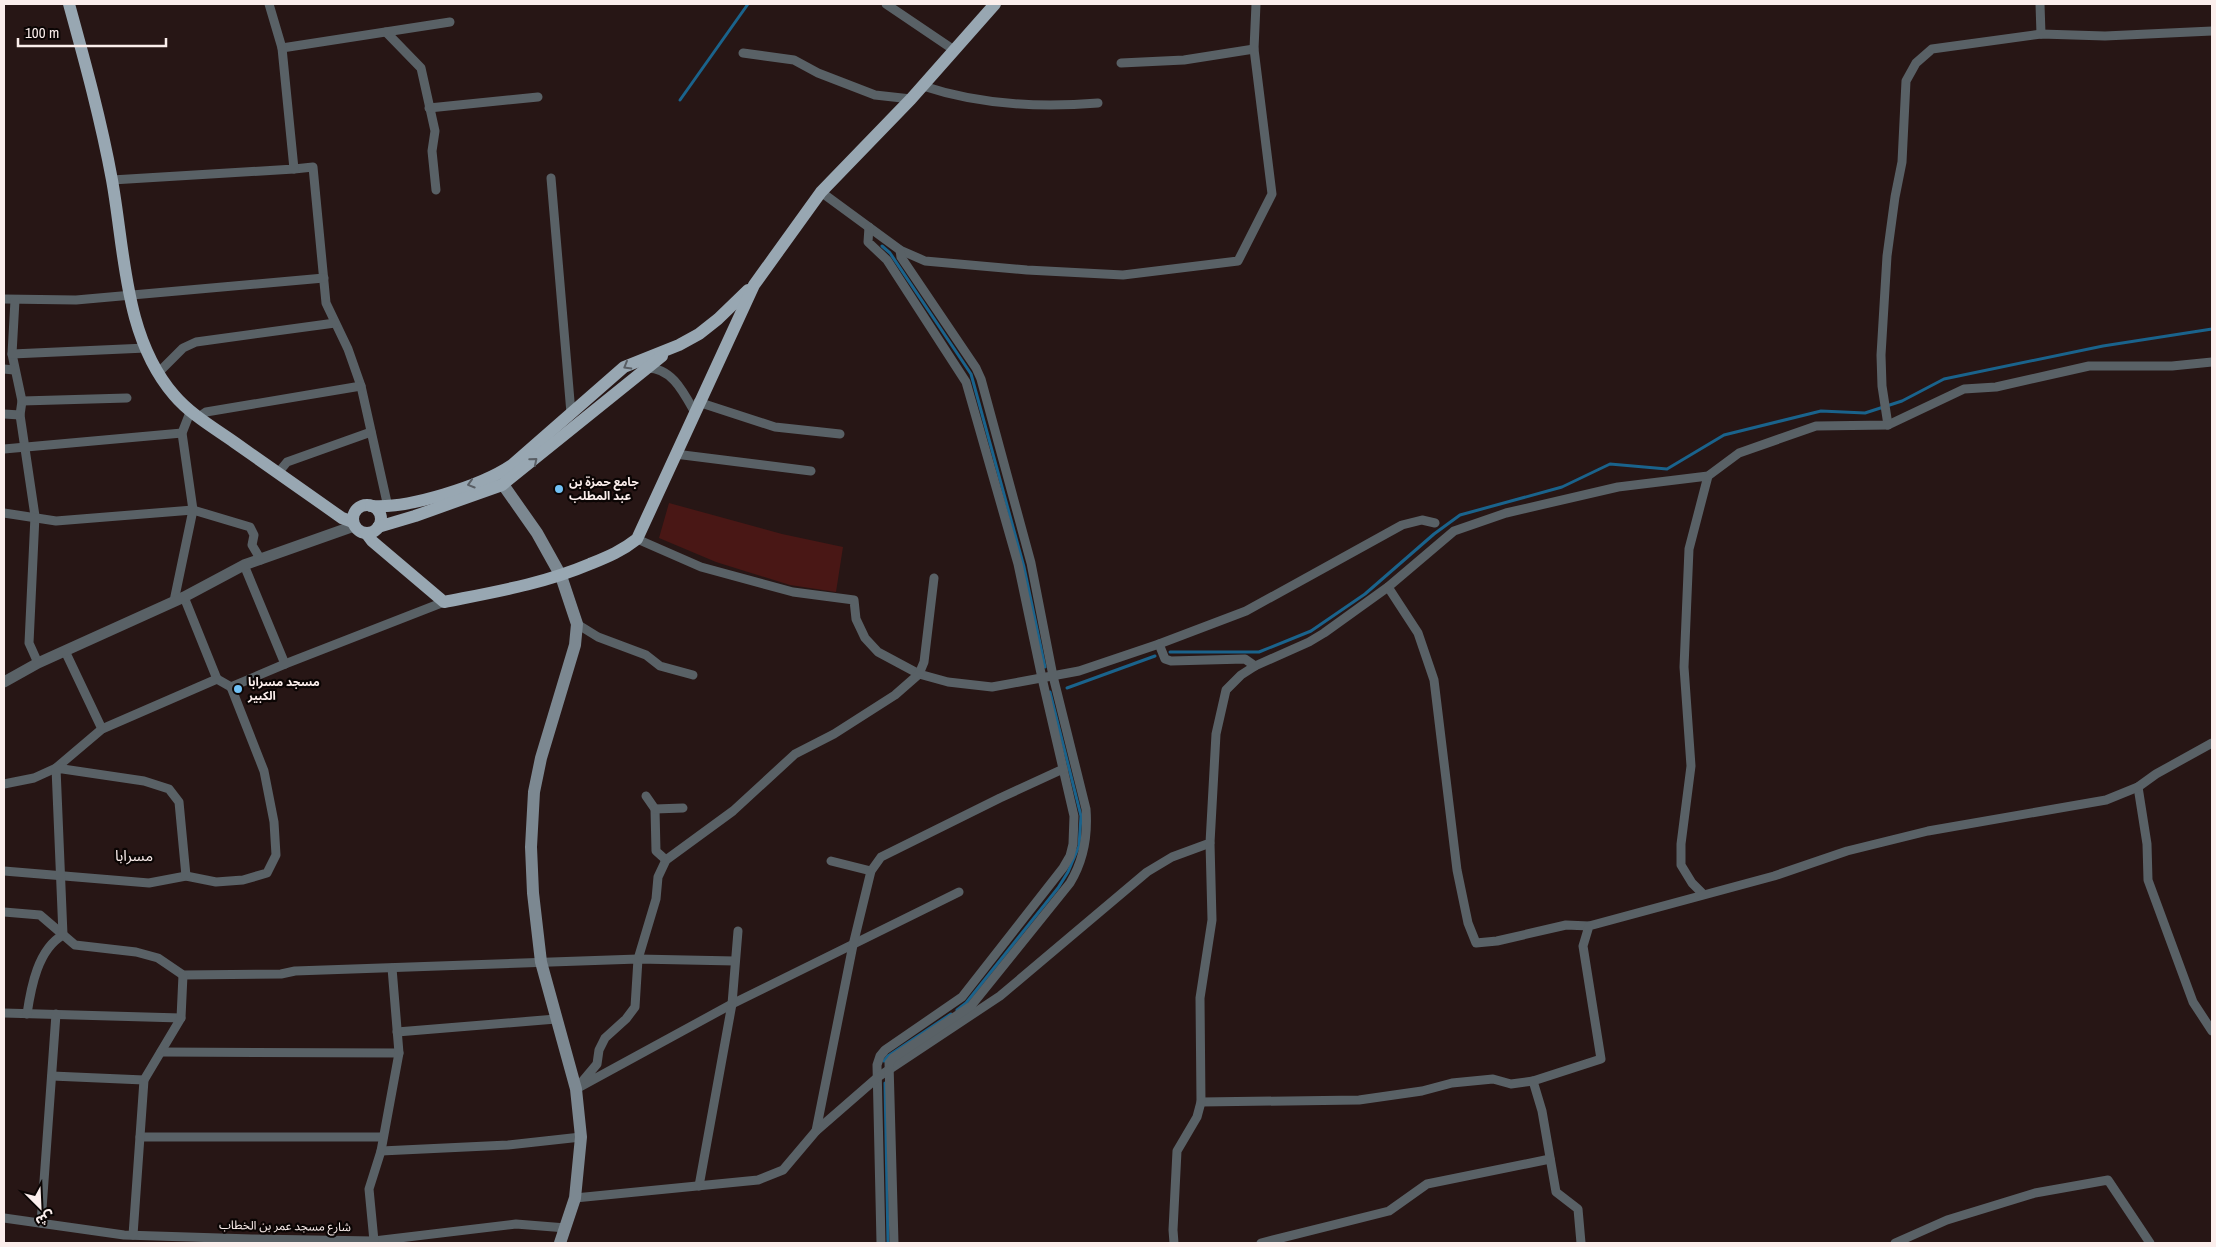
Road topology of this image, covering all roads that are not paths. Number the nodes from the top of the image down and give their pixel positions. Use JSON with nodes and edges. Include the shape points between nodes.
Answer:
{"nodes":[{"id":1,"x":69,"y":4,"type":"edge"},
{"id":2,"x":269,"y":4,"type":"edge"},
{"id":3,"x":886,"y":4,"type":"edge"},
{"id":4,"x":995,"y":4,"type":"edge"},
{"id":5,"x":1256,"y":4,"type":"edge"},
{"id":6,"x":2040,"y":4,"type":"edge"},
{"id":7,"x":450,"y":22,"type":"dead end"},
{"id":8,"x":2212,"y":31,"type":"edge"},
{"id":9,"x":386,"y":32,"type":"junction"},
{"id":10,"x":2041,"y":34,"type":"junction"},
{"id":11,"x":282,"y":48,"type":"junction"},
{"id":12,"x":1254,"y":49,"type":"junction"},
{"id":13,"x":954,"y":50,"type":"junction"},
{"id":14,"x":743,"y":53,"type":"dead end"},
{"id":15,"x":1121,"y":63,"type":"dead end"},
{"id":16,"x":923,"y":86,"type":"junction"},
{"id":17,"x":538,"y":97,"type":"dead end"},
{"id":18,"x":911,"y":99,"type":"junction"},
{"id":19,"x":1098,"y":102,"type":"dead end"},
{"id":20,"x":430,"y":108,"type":"junction"},
{"id":21,"x":294,"y":169,"type":"junction"},
{"id":22,"x":551,"y":178,"type":"dead end"},
{"id":23,"x":112,"y":180,"type":"junction"},
{"id":24,"x":436,"y":190,"type":"dead end"},
{"id":25,"x":821,"y":192,"type":"junction"},
{"id":26,"x":869,"y":227,"type":"junction"},
{"id":27,"x":900,"y":250,"type":"junction"},
{"id":28,"x":324,"y":278,"type":"junction"},
{"id":29,"x":754,"y":285,"type":"junction"},
{"id":30,"x":130,"y":296,"type":"junction"},
{"id":31,"x":4,"y":300,"type":"edge"},
{"id":32,"x":15,"y":300,"type":"junction"},
{"id":33,"x":335,"y":323,"type":"junction"},
{"id":34,"x":146,"y":348,"type":"junction"},
{"id":35,"x":672,"y":348,"type":"junction"},
{"id":36,"x":12,"y":354,"type":"junction"},
{"id":37,"x":2212,"y":362,"type":"edge"},
{"id":38,"x":646,"y":368,"type":"junction"},
{"id":39,"x":4,"y":369,"type":"edge"},
{"id":40,"x":14,"y":370,"type":"junction"},
{"id":41,"x":158,"y":372,"type":"junction"},
{"id":42,"x":361,"y":386,"type":"junction"},
{"id":43,"x":127,"y":398,"type":"dead end"},
{"id":44,"x":22,"y":401,"type":"junction"},
{"id":45,"x":696,"y":407,"type":"junction"},
{"id":46,"x":570,"y":413,"type":"junction"},
{"id":47,"x":4,"y":414,"type":"edge"},
{"id":48,"x":195,"y":414,"type":"junction"},
{"id":49,"x":20,"y":415,"type":"junction"},
{"id":50,"x":1888,"y":425,"type":"junction"},
{"id":51,"x":371,"y":432,"type":"junction"},
{"id":52,"x":182,"y":433,"type":"junction"},
{"id":53,"x":840,"y":434,"type":"dead end"},
{"id":54,"x":24,"y":448,"type":"junction"},
{"id":55,"x":4,"y":450,"type":"edge"},
{"id":56,"x":674,"y":454,"type":"junction"},
{"id":57,"x":811,"y":470,"type":"dead end"},
{"id":58,"x":278,"y":473,"type":"junction"},
{"id":59,"x":1708,"y":476,"type":"junction"},
{"id":60,"x":499,"y":480,"type":"junction"},
{"id":61,"x":371,"y":506,"type":"junction"},
{"id":62,"x":388,"y":508,"type":"junction"},
{"id":63,"x":192,"y":510,"type":"junction"},
{"id":64,"x":4,"y":513,"type":"edge"},
{"id":65,"x":34,"y":516,"type":"junction"},
{"id":66,"x":354,"y":524,"type":"junction"},
{"id":67,"x":1435,"y":524,"type":"dead end"},
{"id":68,"x":378,"y":527,"type":"junction"},
{"id":69,"x":366,"y":533,"type":"junction"},
{"id":70,"x":637,"y":538,"type":"junction"},
{"id":71,"x":261,"y":560,"type":"junction"},
{"id":72,"x":244,"y":565,"type":"junction"},
{"id":73,"x":561,"y":576,"type":"junction"},
{"id":74,"x":934,"y":578,"type":"dead end"},
{"id":75,"x":1388,"y":587,"type":"junction"},
{"id":76,"x":179,"y":599,"type":"junction"},
{"id":77,"x":444,"y":602,"type":"junction"},
{"id":78,"x":576,"y":624,"type":"junction"},
{"id":79,"x":1159,"y":644,"type":"junction"},
{"id":80,"x":65,"y":651,"type":"junction"},
{"id":81,"x":38,"y":663,"type":"junction"},
{"id":82,"x":285,"y":664,"type":"junction"},
{"id":83,"x":1255,"y":666,"type":"junction"},
{"id":84,"x":919,"y":674,"type":"junction"},
{"id":85,"x":694,"y":675,"type":"dead end"},
{"id":86,"x":1053,"y":676,"type":"junction"},
{"id":87,"x":1042,"y":678,"type":"junction"},
{"id":88,"x":217,"y":679,"type":"junction"},
{"id":89,"x":4,"y":682,"type":"edge"},
{"id":90,"x":231,"y":688,"type":"junction"},
{"id":91,"x":102,"y":729,"type":"junction"},
{"id":92,"x":2212,"y":743,"type":"edge"},
{"id":93,"x":56,"y":768,"type":"junction"},
{"id":94,"x":1063,"y":769,"type":"junction"},
{"id":95,"x":4,"y":784,"type":"edge"},
{"id":96,"x":2138,"y":787,"type":"junction"},
{"id":97,"x":646,"y":796,"type":"dead end"},
{"id":98,"x":682,"y":808,"type":"dead end"},
{"id":99,"x":655,"y":809,"type":"junction"},
{"id":100,"x":1210,"y":843,"type":"junction"},
{"id":101,"x":666,"y":860,"type":"junction"},
{"id":102,"x":831,"y":861,"type":"dead end"},
{"id":103,"x":871,"y":870,"type":"junction"},
{"id":104,"x":4,"y":871,"type":"edge"},
{"id":105,"x":61,"y":876,"type":"junction"},
{"id":106,"x":186,"y":876,"type":"junction"},
{"id":107,"x":959,"y":892,"type":"dead end"},
{"id":108,"x":1703,"y":894,"type":"junction"},
{"id":109,"x":4,"y":912,"type":"edge"},
{"id":110,"x":1589,"y":926,"type":"junction"},
{"id":111,"x":738,"y":931,"type":"dead end"},
{"id":112,"x":63,"y":935,"type":"junction"},
{"id":113,"x":853,"y":945,"type":"junction"},
{"id":114,"x":638,"y":959,"type":"junction"},
{"id":115,"x":735,"y":961,"type":"junction"},
{"id":116,"x":540,"y":962,"type":"junction"},
{"id":117,"x":392,"y":968,"type":"junction"},
{"id":118,"x":183,"y":975,"type":"junction"},
{"id":119,"x":732,"y":1004,"type":"junction"},
{"id":120,"x":4,"y":1013,"type":"edge"},
{"id":121,"x":27,"y":1014,"type":"junction"},
{"id":122,"x":56,"y":1014,"type":"junction"},
{"id":123,"x":181,"y":1018,"type":"junction"},
{"id":124,"x":556,"y":1019,"type":"junction"},
{"id":125,"x":2212,"y":1031,"type":"edge"},
{"id":126,"x":397,"y":1032,"type":"junction"},
{"id":127,"x":160,"y":1052,"type":"junction"},
{"id":128,"x":399,"y":1053,"type":"junction"},
{"id":129,"x":889,"y":1070,"type":"junction"},
{"id":130,"x":52,"y":1076,"type":"junction"},
{"id":131,"x":878,"y":1077,"type":"junction"},
{"id":132,"x":144,"y":1080,"type":"junction"},
{"id":133,"x":1533,"y":1081,"type":"junction"},
{"id":134,"x":576,"y":1089,"type":"junction"},
{"id":135,"x":1201,"y":1102,"type":"junction"},
{"id":136,"x":816,"y":1131,"type":"junction"},
{"id":137,"x":140,"y":1137,"type":"junction"},
{"id":138,"x":383,"y":1137,"type":"junction"},
{"id":139,"x":581,"y":1137,"type":"junction"},
{"id":140,"x":381,"y":1151,"type":"junction"},
{"id":141,"x":1550,"y":1159,"type":"junction"},
{"id":142,"x":700,"y":1186,"type":"junction"},
{"id":143,"x":575,"y":1198,"type":"junction"},
{"id":144,"x":4,"y":1218,"type":"edge"},
{"id":145,"x":41,"y":1223,"type":"junction"},
{"id":146,"x":566,"y":1228,"type":"junction"},
{"id":147,"x":127,"y":1238,"type":"edge"},
{"id":148,"x":270,"y":1241,"type":"edge"},
{"id":149,"x":374,"y":1241,"type":"junction"},
{"id":150,"x":560,"y":1243,"type":"edge"},
{"id":151,"x":880,"y":1243,"type":"edge"},
{"id":152,"x":894,"y":1243,"type":"edge"},
{"id":153,"x":1174,"y":1243,"type":"edge"},
{"id":154,"x":1261,"y":1243,"type":"edge"},
{"id":155,"x":1582,"y":1243,"type":"edge"},
{"id":156,"x":1895,"y":1243,"type":"edge"},
{"id":157,"x":2150,"y":1243,"type":"edge"}],
"edges":[{"from":1,"to":23,"type":"main road","via":[[94,91]]},
{"from":2,"to":11,"type":"street"},
{"from":3,"to":13,"type":"street"},
{"from":4,"to":13,"type":"main road"},
{"from":5,"to":12,"type":"street"},
{"from":6,"to":10,"type":"street"},
{"from":7,"to":9,"type":"street"},
{"from":8,"to":10,"type":"street","via":[[2106,36]]},
{"from":9,"to":11,"type":"street"},
{"from":9,"to":20,"type":"street","via":[[421,68]]},
{"from":10,"to":50,"type":"street","via":[[1932,49],[1916,63],[1906,81],[1902,162],[1887,256],[1880,355]]},
{"from":11,"to":21,"type":"street"},
{"from":12,"to":15,"type":"street","via":[[1184,60]]},
{"from":12,"to":27,"type":"street","via":[[1272,194],[1238,261],[1123,275],[925,261]]},
{"from":13,"to":16,"type":"main road"},
{"from":14,"to":18,"type":"street","via":[[794,60],[875,95]]},
{"from":16,"to":18,"type":"main road"},
{"from":16,"to":19,"type":"street","via":[[954,96],[1001,104],[1055,106]]},
{"from":17,"to":20,"type":"street"},
{"from":18,"to":25,"type":"main road"},
{"from":20,"to":24,"type":"street"},
{"from":21,"to":23,"type":"street"},
{"from":21,"to":28,"type":"street","via":[[313,167]]},
{"from":22,"to":46,"type":"street"},
{"from":23,"to":30,"type":"main road"},
{"from":25,"to":26,"type":"street"},
{"from":25,"to":29,"type":"main road"},
{"from":26,"to":27,"type":"street"},
{"from":26,"to":87,"type":"street","via":[[868,242],[887,260],[966,382],[1018,564]]},
{"from":27,"to":86,"type":"street","via":[[901,257],[976,368],[980,379],[1031,563]]},
{"from":28,"to":30,"type":"street"},
{"from":28,"to":33,"type":"street","via":[[326,303]]},
{"from":29,"to":35,"type":"main road","via":[[718,319]]},
{"from":29,"to":45,"type":"main road"},
{"from":30,"to":32,"type":"street"},
{"from":30,"to":34,"type":"main road"},
{"from":31,"to":32,"type":"street"},
{"from":32,"to":36,"type":"street"},
{"from":33,"to":41,"type":"street","via":[[196,342],[183,348]]},
{"from":33,"to":42,"type":"street"},
{"from":34,"to":36,"type":"street"},
{"from":34,"to":41,"type":"main road"},
{"from":35,"to":38,"type":"main road"},
{"from":35,"to":46,"type":"main road","one_way":true,"via":[[624,366]]},
{"from":36,"to":40,"type":"street"},
{"from":37,"to":50,"type":"street","via":[[2172,366],[2089,366],[1996,387],[1964,389]]},
{"from":38,"to":45,"type":"street","via":[[656,368],[668,374]]},
{"from":60,"to":38,"type":"main road","one_way":true},
{"from":39,"to":40,"type":"street"},
{"from":40,"to":44,"type":"street"},
{"from":41,"to":48,"type":"main road","via":[[174,396]]},
{"from":42,"to":48,"type":"street"},
{"from":42,"to":51,"type":"street"},
{"from":43,"to":44,"type":"street"},
{"from":44,"to":49,"type":"street"},
{"from":45,"to":53,"type":"street","via":[[775,427]]},
{"from":45,"to":56,"type":"main road"},
{"from":46,"to":60,"type":"main road"},
{"from":47,"to":49,"type":"street"},
{"from":48,"to":52,"type":"street"},
{"from":48,"to":58,"type":"main road"},
{"from":49,"to":54,"type":"street"},
{"from":50,"to":59,"type":"street","via":[[1816,426],[1739,453]]},
{"from":51,"to":58,"type":"street","via":[[287,462]]},
{"from":51,"to":62,"type":"street"},
{"from":52,"to":54,"type":"street"},
{"from":52,"to":63,"type":"street"},
{"from":54,"to":55,"type":"street"},
{"from":54,"to":65,"type":"street"},
{"from":56,"to":57,"type":"street"},
{"from":56,"to":70,"type":"main road"},
{"from":58,"to":66,"type":"main road"},
{"from":59,"to":75,"type":"street","via":[[1618,488],[1506,513],[1454,531]]},
{"from":59,"to":108,"type":"street","via":[[1689,548],[1684,667],[1691,766],[1681,851],[1681,865]]},
{"from":60,"to":62,"type":"main road","one_way":true},
{"from":60,"to":68,"type":"main road"},
{"from":60,"to":73,"type":"main road","via":[[537,533]]},
{"from":61,"to":62,"type":"main road"},
{"from":61,"to":66,"type":"main road","via":[[358,509]]},
{"from":61,"to":68,"type":"main road","via":[[380,515]]},
{"from":63,"to":65,"type":"street","via":[[56,521]]},
{"from":63,"to":71,"type":"street","via":[[250,527],[254,535],[252,545]]},
{"from":63,"to":76,"type":"street"},
{"from":64,"to":65,"type":"street"},
{"from":65,"to":81,"type":"street","via":[[29,644]]},
{"from":66,"to":69,"type":"main road"},
{"from":66,"to":71,"type":"street"},
{"from":67,"to":79,"type":"street","via":[[1422,520],[1402,525],[1246,611]]},
{"from":68,"to":69,"type":"main road"},
{"from":69,"to":77,"type":"main road"},
{"from":70,"to":73,"type":"main road","via":[[623,550]]},
{"from":70,"to":84,"type":"street","via":[[701,567],[793,592],[854,600],[856,619],[865,638],[878,652]]},
{"from":71,"to":72,"type":"street"},
{"from":72,"to":76,"type":"street"},
{"from":72,"to":82,"type":"street"},
{"from":73,"to":77,"type":"main road"},
{"from":73,"to":78,"type":"main road"},
{"from":74,"to":84,"type":"street","via":[[924,662]]},
{"from":75,"to":83,"type":"street","via":[[1309,642]]},
{"from":75,"to":110,"type":"street","via":[[1418,633],[1434,680],[1457,870],[1468,923],[1476,943],[1496,942],[1566,925]]},
{"from":76,"to":80,"type":"street"},
{"from":76,"to":88,"type":"street"},
{"from":77,"to":82,"type":"street"},
{"from":78,"to":85,"type":"street","via":[[646,655],[660,666]]},
{"from":78,"to":116,"type":"main road","via":[[575,645],[543,750],[534,792],[531,846]]},
{"from":79,"to":83,"type":"street","via":[[1164,658],[1171,661],[1245,659]]},
{"from":79,"to":86,"type":"street","via":[[1079,671]]},
{"from":80,"to":81,"type":"street"},
{"from":80,"to":91,"type":"street"},
{"from":81,"to":89,"type":"street"},
{"from":82,"to":90,"type":"street"},
{"from":83,"to":100,"type":"street","via":[[1226,690],[1216,734]]},
{"from":84,"to":87,"type":"street","via":[[948,682],[992,687]]},
{"from":84,"to":101,"type":"street","via":[[895,695],[834,734],[795,754],[733,811]]},
{"from":86,"to":87,"type":"street"},
{"from":86,"to":129,"type":"street","via":[[1086,809],[1087,836],[1076,872],[971,1006],[893,1058]]},
{"from":87,"to":94,"type":"street"},
{"from":88,"to":90,"type":"street"},
{"from":88,"to":91,"type":"street"},
{"from":90,"to":106,"type":"street","via":[[264,771],[274,822],[276,855],[267,873],[242,880],[216,882]]},
{"from":91,"to":93,"type":"street"},
{"from":92,"to":96,"type":"street"},
{"from":93,"to":95,"type":"street","via":[[34,778]]},
{"from":93,"to":105,"type":"street"},
{"from":93,"to":106,"type":"street","via":[[144,781],[169,789],[179,802]]},
{"from":94,"to":103,"type":"street","via":[[881,857]]},
{"from":94,"to":131,"type":"street","via":[[1074,816],[1073,844],[1064,868],[962,997],[885,1050],[877,1065]]},
{"from":96,"to":108,"type":"street","via":[[2106,800],[1910,835]]},
{"from":96,"to":125,"type":"street","via":[[2147,844],[2148,880],[2193,1002]]},
{"from":97,"to":99,"type":"street"},
{"from":98,"to":99,"type":"street"},
{"from":99,"to":101,"type":"street","via":[[656,851]]},
{"from":100,"to":129,"type":"street","via":[[1172,857],[1147,872],[1000,996]]},
{"from":100,"to":135,"type":"street","via":[[1212,920],[1200,998]]},
{"from":101,"to":114,"type":"street","via":[[658,877],[656,899]]},
{"from":102,"to":103,"type":"street"},
{"from":103,"to":113,"type":"street"},
{"from":104,"to":105,"type":"street"},
{"from":105,"to":106,"type":"street","via":[[149,883]]},
{"from":105,"to":112,"type":"street"},
{"from":107,"to":113,"type":"street"},
{"from":108,"to":110,"type":"street"},
{"from":109,"to":112,"type":"street","via":[[40,915]]},
{"from":110,"to":133,"type":"street","via":[[1583,946],[1601,1059]]},
{"from":111,"to":115,"type":"street"},
{"from":112,"to":118,"type":"street","via":[[75,945],[136,952],[158,958]]},
{"from":112,"to":121,"type":"street","via":[[53,940],[40,965],[31,988]]},
{"from":113,"to":119,"type":"street"},
{"from":113,"to":136,"type":"street"},
{"from":114,"to":115,"type":"street"},
{"from":114,"to":116,"type":"street"},
{"from":114,"to":134,"type":"street","via":[[635,1007],[606,1038],[599,1050],[597,1064]]},
{"from":115,"to":119,"type":"street"},
{"from":116,"to":117,"type":"street"},
{"from":116,"to":124,"type":"main road"},
{"from":117,"to":118,"type":"street"},
{"from":117,"to":126,"type":"street"},
{"from":118,"to":123,"type":"street"},
{"from":119,"to":134,"type":"street"},
{"from":119,"to":142,"type":"street"},
{"from":120,"to":121,"type":"street"},
{"from":121,"to":122,"type":"street"},
{"from":122,"to":123,"type":"street"},
{"from":122,"to":130,"type":"street"},
{"from":123,"to":127,"type":"street"},
{"from":124,"to":126,"type":"street"},
{"from":124,"to":134,"type":"main road"},
{"from":126,"to":128,"type":"street"},
{"from":127,"to":128,"type":"street"},
{"from":127,"to":132,"type":"street"},
{"from":128,"to":138,"type":"street"},
{"from":129,"to":131,"type":"street"},
{"from":129,"to":152,"type":"street"},
{"from":130,"to":132,"type":"street"},
{"from":130,"to":145,"type":"street"},
{"from":131,"to":136,"type":"street"},
{"from":131,"to":151,"type":"street"},
{"from":132,"to":137,"type":"street"},
{"from":133,"to":135,"type":"street","via":[[1511,1084],[1493,1079],[1452,1083],[1359,1100]]},
{"from":133,"to":141,"type":"street"},
{"from":134,"to":139,"type":"main road"},
{"from":135,"to":153,"type":"street","via":[[1197,1117],[1177,1151]]},
{"from":136,"to":142,"type":"street","via":[[783,1170],[758,1180]]},
{"from":137,"to":138,"type":"street"},
{"from":137,"to":147,"type":"street"},
{"from":138,"to":140,"type":"street"},
{"from":139,"to":140,"type":"street","via":[[508,1145]]},
{"from":139,"to":143,"type":"main road"},
{"from":140,"to":149,"type":"street","via":[[370,1189]]},
{"from":141,"to":154,"type":"street","via":[[1427,1184],[1389,1211]]},
{"from":141,"to":155,"type":"street","via":[[1556,1192],[1578,1209]]},
{"from":142,"to":143,"type":"street"},
{"from":143,"to":146,"type":"main road"},
{"from":144,"to":145,"type":"street","name":"شارع مسجد عمر بن الخطاب"},
{"from":145,"to":147,"type":"street","name":"شارع مسجد عمر بن الخطاب"},
{"from":146,"to":149,"type":"street","name":"شارع مسجد عمر بن الخطاب","via":[[516,1224]]},
{"from":146,"to":150,"type":"main road"},
{"from":147,"to":148,"type":"street","name":"شارع مسجد عمر بن الخطاب"},
{"from":148,"to":149,"type":"street","name":"شارع مسجد عمر بن الخطاب"},
{"from":156,"to":157,"type":"street","via":[[1947,1220],[2035,1193],[2108,1180]]}]}
